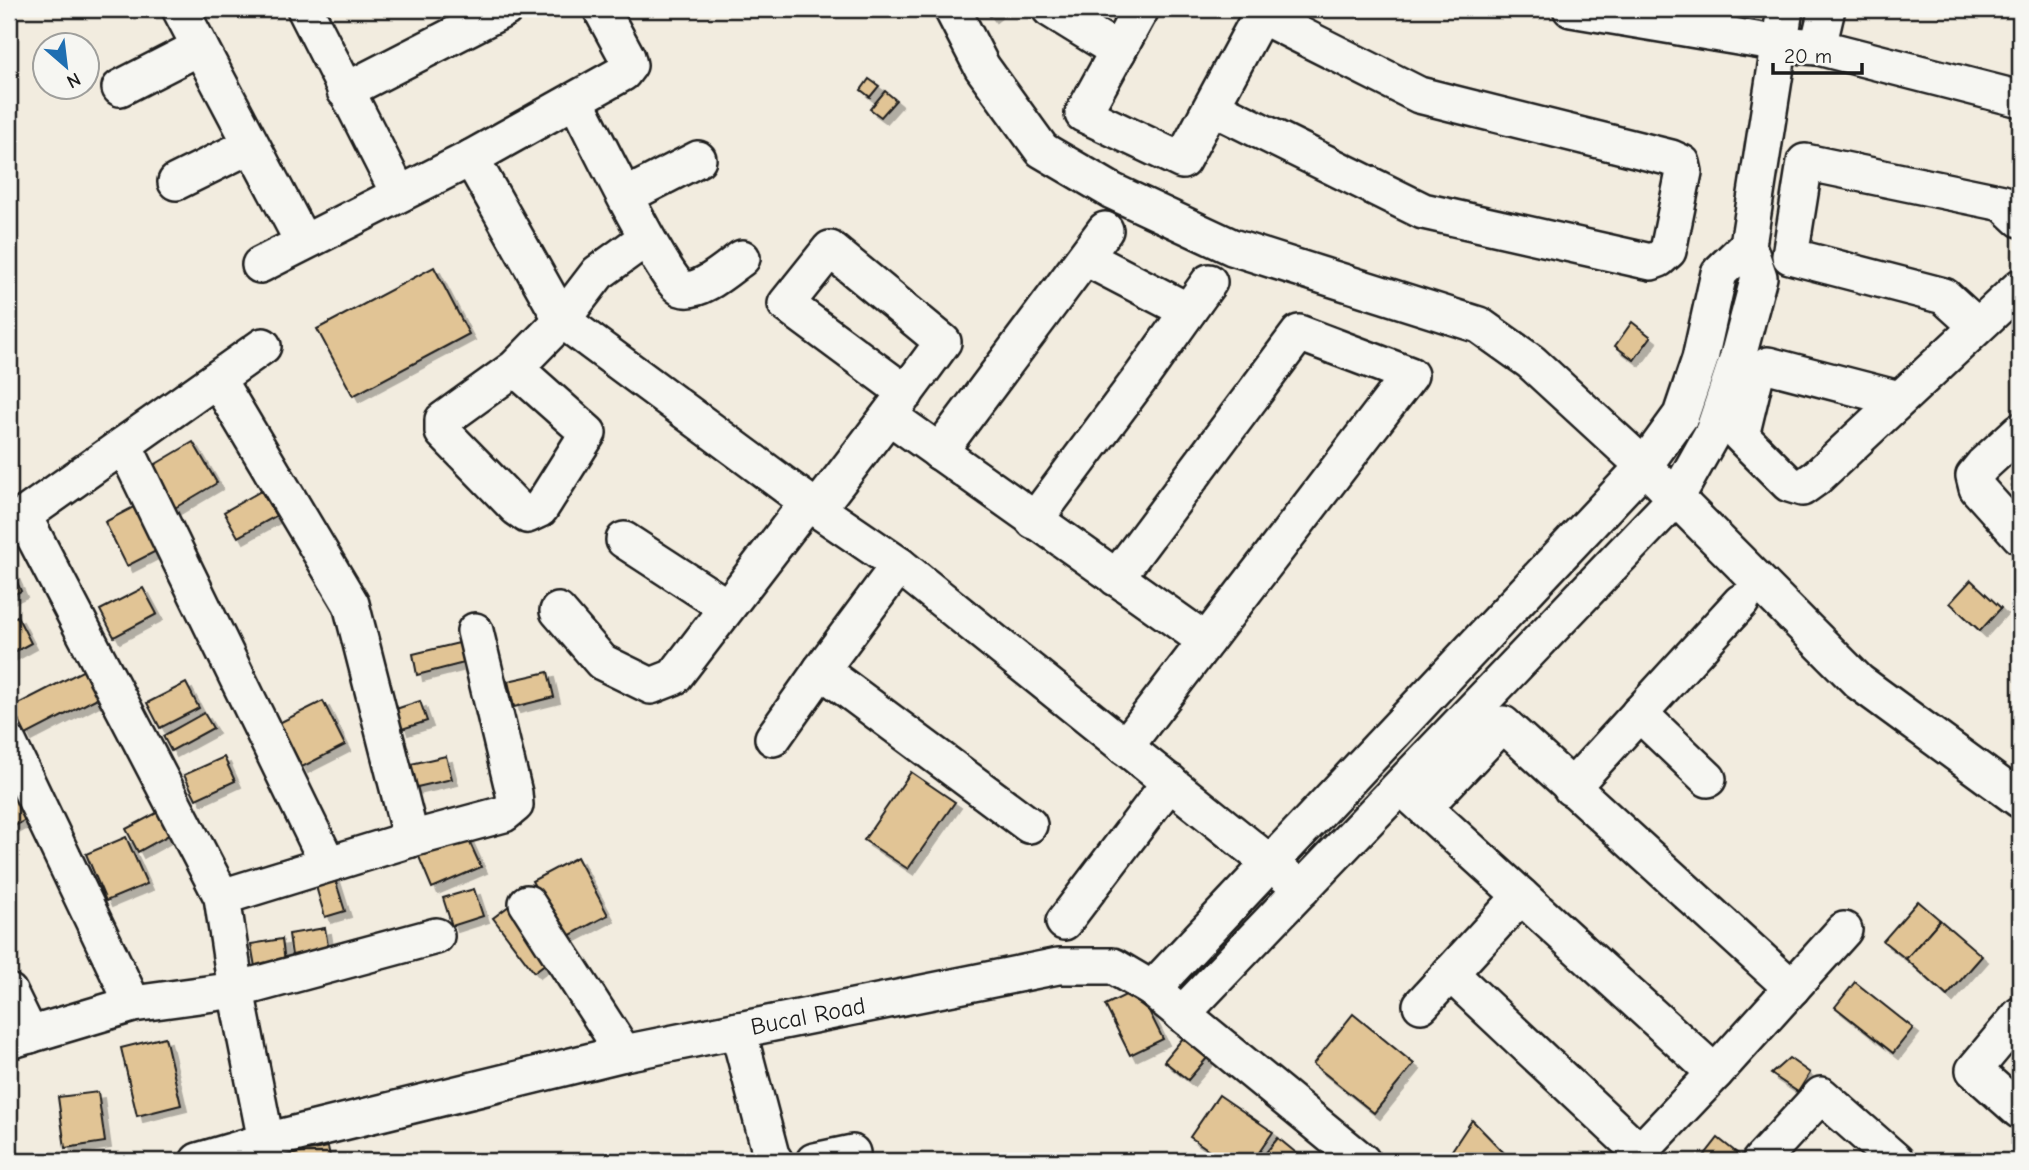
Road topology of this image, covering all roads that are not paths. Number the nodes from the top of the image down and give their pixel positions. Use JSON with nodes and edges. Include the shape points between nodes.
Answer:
{"nodes":[{"id":1,"x":180,"y":9,"type":"edge"},
{"id":2,"x":305,"y":9,"type":"edge"},
{"id":3,"x":505,"y":9,"type":"edge"},
{"id":4,"x":601,"y":9,"type":"edge"},
{"id":5,"x":952,"y":9,"type":"edge"},
{"id":6,"x":1050,"y":9,"type":"edge"},
{"id":7,"x":1141,"y":9,"type":"edge"},
{"id":8,"x":1572,"y":9,"type":"edge"},
{"id":9,"x":1785,"y":9,"type":"edge"},
{"id":10,"x":1827,"y":9,"type":"edge"},
{"id":11,"x":1262,"y":12,"type":"edge"},
{"id":12,"x":1780,"y":44,"type":"junction"},
{"id":13,"x":200,"y":47,"type":"junction"},
{"id":14,"x":1818,"y":47,"type":"junction"},
{"id":15,"x":1118,"y":51,"type":"junction"},
{"id":16,"x":120,"y":88,"type":"dead end"},
{"id":17,"x":345,"y":91,"type":"junction"},
{"id":18,"x":2020,"y":99,"type":"edge"},
{"id":19,"x":576,"y":101,"type":"junction"},
{"id":20,"x":1212,"y":107,"type":"junction"},
{"id":21,"x":1763,"y":144,"type":"junction"},
{"id":22,"x":251,"y":145,"type":"junction"},
{"id":23,"x":471,"y":158,"type":"junction"},
{"id":24,"x":698,"y":159,"type":"dead end"},
{"id":25,"x":1805,"y":162,"type":"junction"},
{"id":26,"x":176,"y":182,"type":"dead end"},
{"id":27,"x":399,"y":194,"type":"junction"},
{"id":28,"x":626,"y":196,"type":"junction"},
{"id":29,"x":2020,"y":219,"type":"edge"},
{"id":30,"x":646,"y":238,"type":"junction"},
{"id":31,"x":303,"y":242,"type":"junction"},
{"id":32,"x":1748,"y":245,"type":"junction"},
{"id":33,"x":742,"y":258,"type":"dead end"},
{"id":34,"x":260,"y":265,"type":"dead end"},
{"id":35,"x":1209,"y":282,"type":"dead end"},
{"id":36,"x":2020,"y":287,"type":"edge"},
{"id":37,"x":1188,"y":311,"type":"junction"},
{"id":38,"x":562,"y":320,"type":"junction"},
{"id":39,"x":1977,"y":326,"type":"junction"},
{"id":40,"x":263,"y":346,"type":"dead end"},
{"id":41,"x":515,"y":368,"type":"dead end"},
{"id":42,"x":217,"y":379,"type":"junction"},
{"id":43,"x":1899,"y":398,"type":"dead end"},
{"id":44,"x":2020,"y":431,"type":"edge"},
{"id":45,"x":124,"y":445,"type":"junction"},
{"id":46,"x":939,"y":452,"type":"junction"},
{"id":47,"x":1644,"y":466,"type":"junction"},
{"id":48,"x":1676,"y":498,"type":"junction"},
{"id":49,"x":812,"y":505,"type":"junction"},
{"id":50,"x":16,"y":521,"type":"edge"},
{"id":51,"x":1034,"y":521,"type":"junction"},
{"id":52,"x":2020,"y":536,"type":"edge"},
{"id":53,"x":624,"y":540,"type":"dead end"},
{"id":54,"x":900,"y":565,"type":"junction"},
{"id":55,"x":1116,"y":578,"type":"junction"},
{"id":56,"x":1741,"y":602,"type":"dead end"},
{"id":57,"x":727,"y":607,"type":"junction"},
{"id":58,"x":558,"y":611,"type":"dead end"},
{"id":59,"x":475,"y":631,"type":"dead end"},
{"id":60,"x":1206,"y":641,"type":"junction"},
{"id":61,"x":821,"y":670,"type":"junction"},
{"id":62,"x":1639,"y":713,"type":"junction"},
{"id":63,"x":774,"y":738,"type":"dead end"},
{"id":64,"x":9,"y":744,"type":"edge"},
{"id":65,"x":1125,"y":747,"type":"junction"},
{"id":66,"x":1369,"y":757,"type":"junction"},
{"id":67,"x":1708,"y":779,"type":"dead end"},
{"id":68,"x":1170,"y":782,"type":"junction"},
{"id":69,"x":1571,"y":788,"type":"junction"},
{"id":70,"x":1412,"y":797,"type":"junction"},
{"id":71,"x":2020,"y":800,"type":"edge"},
{"id":72,"x":1029,"y":825,"type":"dead end"},
{"id":73,"x":411,"y":839,"type":"junction"},
{"id":74,"x":1271,"y":862,"type":"junction"},
{"id":75,"x":328,"y":864,"type":"junction"},
{"id":76,"x":1302,"y":889,"type":"junction"},
{"id":77,"x":1521,"y":896,"type":"junction"},
{"id":78,"x":222,"y":897,"type":"junction"},
{"id":79,"x":527,"y":903,"type":"dead end"},
{"id":80,"x":1065,"y":922,"type":"dead end"},
{"id":81,"x":1844,"y":929,"type":"dead end"},
{"id":82,"x":436,"y":936,"type":"dead end"},
{"id":83,"x":1450,"y":973,"type":"junction"},
{"id":84,"x":1792,"y":988,"type":"junction"},
{"id":85,"x":1152,"y":989,"type":"junction"},
{"id":86,"x":236,"y":990,"type":"junction"},
{"id":87,"x":9,"y":992,"type":"edge"},
{"id":88,"x":133,"y":1004,"type":"junction"},
{"id":89,"x":1421,"y":1005,"type":"dead end"},
{"id":90,"x":1182,"y":1014,"type":"junction"},
{"id":91,"x":2020,"y":1015,"type":"edge"},
{"id":92,"x":738,"y":1030,"type":"junction"},
{"id":93,"x":19,"y":1038,"type":"edge"},
{"id":94,"x":624,"y":1053,"type":"junction"},
{"id":95,"x":1715,"y":1073,"type":"junction"},
{"id":96,"x":2020,"y":1111,"type":"edge"},
{"id":97,"x":266,"y":1142,"type":"junction"},
{"id":98,"x":852,"y":1153,"type":"dead end"},
{"id":99,"x":198,"y":1161,"type":"edge"},
{"id":100,"x":775,"y":1161,"type":"edge"},
{"id":101,"x":814,"y":1161,"type":"edge"},
{"id":102,"x":1362,"y":1161,"type":"edge"},
{"id":103,"x":1760,"y":1161,"type":"edge"},
{"id":104,"x":1896,"y":1161,"type":"edge"}],
"edges":[{"from":1,"to":13,"type":"street"},
{"from":2,"to":17,"type":"street"},
{"from":3,"to":17,"type":"street"},
{"from":4,"to":19,"type":"street","via":[[629,65]]},
{"from":5,"to":47,"type":"street","via":[[982,67],[1042,150],[1112,191],[1232,247],[1479,325],[1531,362]]},
{"from":6,"to":15,"type":"street"},
{"from":7,"to":15,"type":"street"},
{"from":8,"to":12,"type":"street"},
{"from":9,"to":12,"type":"street"},
{"from":10,"to":14,"type":"street"},
{"from":11,"to":20,"type":"street"},
{"from":11,"to":20,"type":"street","via":[[1419,95],[1682,163],[1668,251],[1651,262],[1423,211]]},
{"from":12,"to":14,"type":"street"},
{"from":12,"to":21,"type":"street"},
{"from":13,"to":16,"type":"street"},
{"from":13,"to":22,"type":"street"},
{"from":14,"to":18,"type":"street"},
{"from":15,"to":20,"type":"street","via":[[1083,114],[1182,161]]},
{"from":17,"to":27,"type":"street"},
{"from":19,"to":23,"type":"street"},
{"from":19,"to":28,"type":"street"},
{"from":21,"to":25,"type":"street"},
{"from":21,"to":32,"type":"street"},
{"from":22,"to":26,"type":"street"},
{"from":22,"to":31,"type":"street"},
{"from":23,"to":27,"type":"street"},
{"from":23,"to":38,"type":"street"},
{"from":24,"to":28,"type":"street"},
{"from":25,"to":29,"type":"street","via":[[2003,203]]},
{"from":25,"to":39,"type":"street","via":[[1790,256],[1944,296]]},
{"from":27,"to":31,"type":"street"},
{"from":28,"to":30,"type":"street"},
{"from":30,"to":33,"type":"street","via":[[682,288],[709,282]]},
{"from":30,"to":38,"type":"street","via":[[598,273]]},
{"from":31,"to":34,"type":"street"},
{"from":32,"to":47,"type":"street","via":[[1719,272],[1700,359],[1681,415]]},
{"from":32,"to":48,"type":"street","via":[[1759,277],[1737,360],[1713,432]]},
{"from":35,"to":37,"type":"street"},
{"from":36,"to":39,"type":"street"},
{"from":37,"to":46,"type":"street","via":[[1096,244]]},
{"from":37,"to":51,"type":"street"},
{"from":38,"to":41,"type":"street"},
{"from":38,"to":49,"type":"street"},
{"from":39,"to":43,"type":"street"},
{"from":40,"to":42,"type":"street"},
{"from":42,"to":45,"type":"street"},
{"from":42,"to":73,"type":"street","via":[[351,604]]},
{"from":44,"to":52,"type":"street","via":[[1975,476],[1977,488]]},
{"from":45,"to":50,"type":"street"},
{"from":45,"to":75,"type":"street"},
{"from":46,"to":49,"type":"street","via":[[898,404]]},
{"from":46,"to":51,"type":"street"},
{"from":47,"to":48,"type":"street"},
{"from":47,"to":66,"type":"street"},
{"from":48,"to":70,"type":"street"},
{"from":48,"to":71,"type":"street","via":[[1859,682]]},
{"from":49,"to":54,"type":"street"},
{"from":49,"to":57,"type":"street"},
{"from":50,"to":78,"type":"street"},
{"from":51,"to":55,"type":"street"},
{"from":53,"to":57,"type":"street"},
{"from":54,"to":61,"type":"street"},
{"from":54,"to":65,"type":"street"},
{"from":55,"to":60,"type":"street"},
{"from":55,"to":60,"type":"street","via":[[1299,333],[1410,375]]},
{"from":56,"to":62,"type":"street"},
{"from":57,"to":58,"type":"street","via":[[674,677],[651,686],[602,662]]},
{"from":59,"to":73,"type":"street","via":[[514,805],[504,814]]},
{"from":60,"to":65,"type":"street"},
{"from":61,"to":63,"type":"street"},
{"from":61,"to":72,"type":"street"},
{"from":62,"to":67,"type":"street"},
{"from":62,"to":69,"type":"street"},
{"from":64,"to":88,"type":"street"},
{"from":65,"to":68,"type":"street"},
{"from":66,"to":70,"type":"street"},
{"from":66,"to":74,"type":"street"},
{"from":68,"to":74,"type":"street"},
{"from":68,"to":80,"type":"street"},
{"from":69,"to":70,"type":"street","via":[[1503,724]]},
{"from":69,"to":84,"type":"street"},
{"from":70,"to":76,"type":"street"},
{"from":70,"to":77,"type":"street"},
{"from":73,"to":75,"type":"street"},
{"from":74,"to":76,"type":"street"},
{"from":74,"to":85,"type":"street"},
{"from":75,"to":78,"type":"street"},
{"from":76,"to":90,"type":"street"},
{"from":77,"to":83,"type":"street"},
{"from":77,"to":95,"type":"street"},
{"from":78,"to":86,"type":"street"},
{"from":79,"to":94,"type":"street"},
{"from":81,"to":84,"type":"street"},
{"from":82,"to":86,"type":"street"},
{"from":83,"to":89,"type":"street"},
{"from":83,"to":95,"type":"street","via":[[1640,1152]]},
{"from":84,"to":95,"type":"street"},
{"from":85,"to":90,"type":"street","name":"Bucal Road"},
{"from":85,"to":92,"type":"street","name":"Bucal Road","via":[[1113,966],[1058,966]]},
{"from":86,"to":88,"type":"street"},
{"from":86,"to":97,"type":"street"},
{"from":87,"to":93,"type":"street"},
{"from":88,"to":93,"type":"street"},
{"from":90,"to":102,"type":"street","name":"Bucal Road"},
{"from":91,"to":96,"type":"street","via":[[1974,1070]]},
{"from":92,"to":94,"type":"street","name":"Bucal Road"},
{"from":92,"to":100,"type":"street"},
{"from":94,"to":97,"type":"street","name":"Bucal Road"},
{"from":97,"to":99,"type":"street","name":"Bucal Road"},
{"from":98,"to":101,"type":"street"},
{"from":103,"to":104,"type":"street","via":[[1821,1095]]}]}
